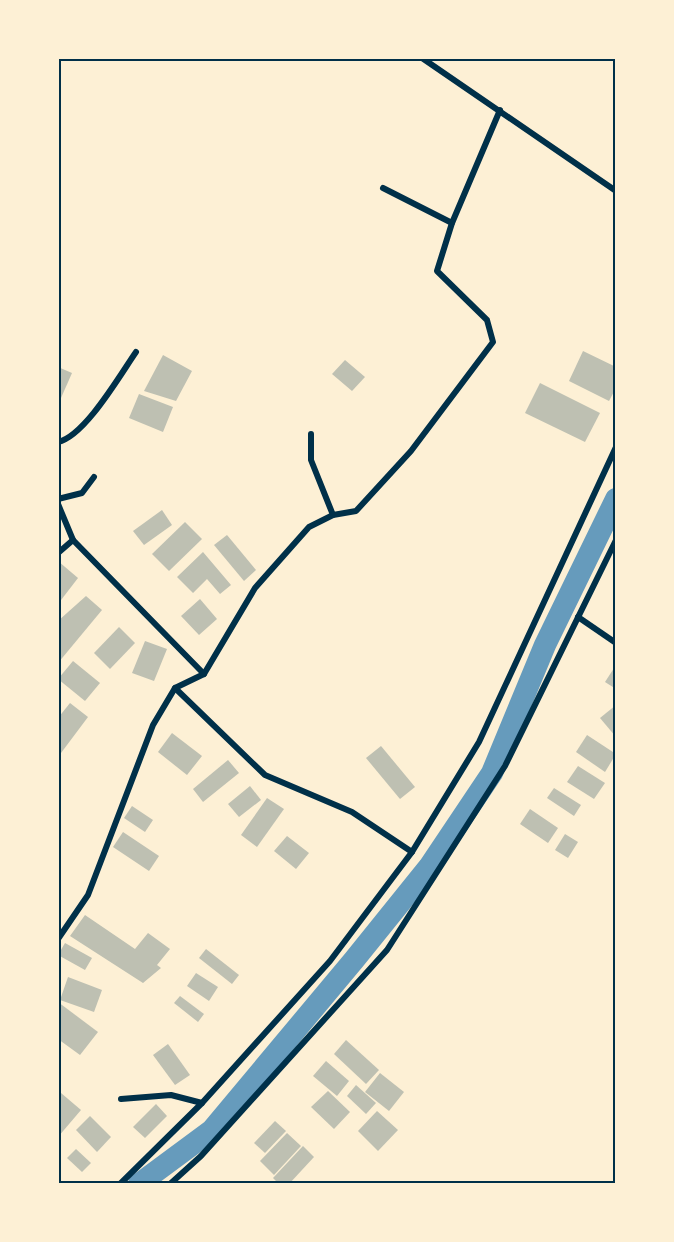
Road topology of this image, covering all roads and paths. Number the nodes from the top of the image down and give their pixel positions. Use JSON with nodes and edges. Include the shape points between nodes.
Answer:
{"nodes":[{"id":1,"x":422,"y":58,"type":"edge"},
{"id":2,"x":500,"y":110,"type":"junction"},
{"id":3,"x":383,"y":188,"type":"dead end"},
{"id":4,"x":615,"y":191,"type":"edge"},
{"id":5,"x":452,"y":223,"type":"junction"},
{"id":6,"x":136,"y":352,"type":"dead end"},
{"id":7,"x":311,"y":434,"type":"dead end"},
{"id":8,"x":58,"y":442,"type":"edge"},
{"id":9,"x":615,"y":447,"type":"edge"},
{"id":10,"x":94,"y":477,"type":"dead end"},
{"id":11,"x":58,"y":499,"type":"edge"},
{"id":12,"x":58,"y":504,"type":"edge"},
{"id":13,"x":333,"y":515,"type":"junction"},
{"id":14,"x":73,"y":540,"type":"junction"},
{"id":15,"x":615,"y":540,"type":"edge"},
{"id":16,"x":58,"y":554,"type":"edge"},
{"id":17,"x":578,"y":618,"type":"junction"},
{"id":18,"x":615,"y":643,"type":"edge"},
{"id":19,"x":204,"y":674,"type":"junction"},
{"id":20,"x":176,"y":688,"type":"junction"},
{"id":21,"x":412,"y":852,"type":"junction"},
{"id":22,"x":58,"y":939,"type":"edge"},
{"id":23,"x":121,"y":1100,"type":"dead end"},
{"id":24,"x":202,"y":1103,"type":"junction"},
{"id":25,"x":120,"y":1184,"type":"edge"},
{"id":26,"x":170,"y":1184,"type":"edge"}],
"edges":[{"from":1,"to":2,"type":"street"},
{"from":2,"to":4,"type":"street"},
{"from":2,"to":5,"type":"street"},
{"from":3,"to":5,"type":"street"},
{"from":5,"to":13,"type":"street","via":[[437,271],[487,320],[493,342],[380,486],[356,511]]},
{"from":6,"to":8,"type":"street","via":[[88,421]]},
{"from":7,"to":13,"type":"street","via":[[311,460]]},
{"from":9,"to":21,"type":"street","via":[[479,742]]},
{"from":10,"to":11,"type":"street","via":[[82,493]]},
{"from":12,"to":14,"type":"street"},
{"from":13,"to":19,"type":"street","via":[[309,526],[255,588]]},
{"from":14,"to":16,"type":"street"},
{"from":14,"to":19,"type":"street"},
{"from":15,"to":17,"type":"street"},
{"from":17,"to":18,"type":"street"},
{"from":17,"to":26,"type":"street","via":[[505,766],[387,950],[201,1156]]},
{"from":19,"to":20,"type":"street"},
{"from":20,"to":21,"type":"street","via":[[265,775],[352,812]]},
{"from":20,"to":22,"type":"street","via":[[153,725],[88,896]]},
{"from":21,"to":24,"type":"street","via":[[330,961]]},
{"from":23,"to":24,"type":"street","via":[[171,1095]]},
{"from":24,"to":25,"type":"street"}]}
